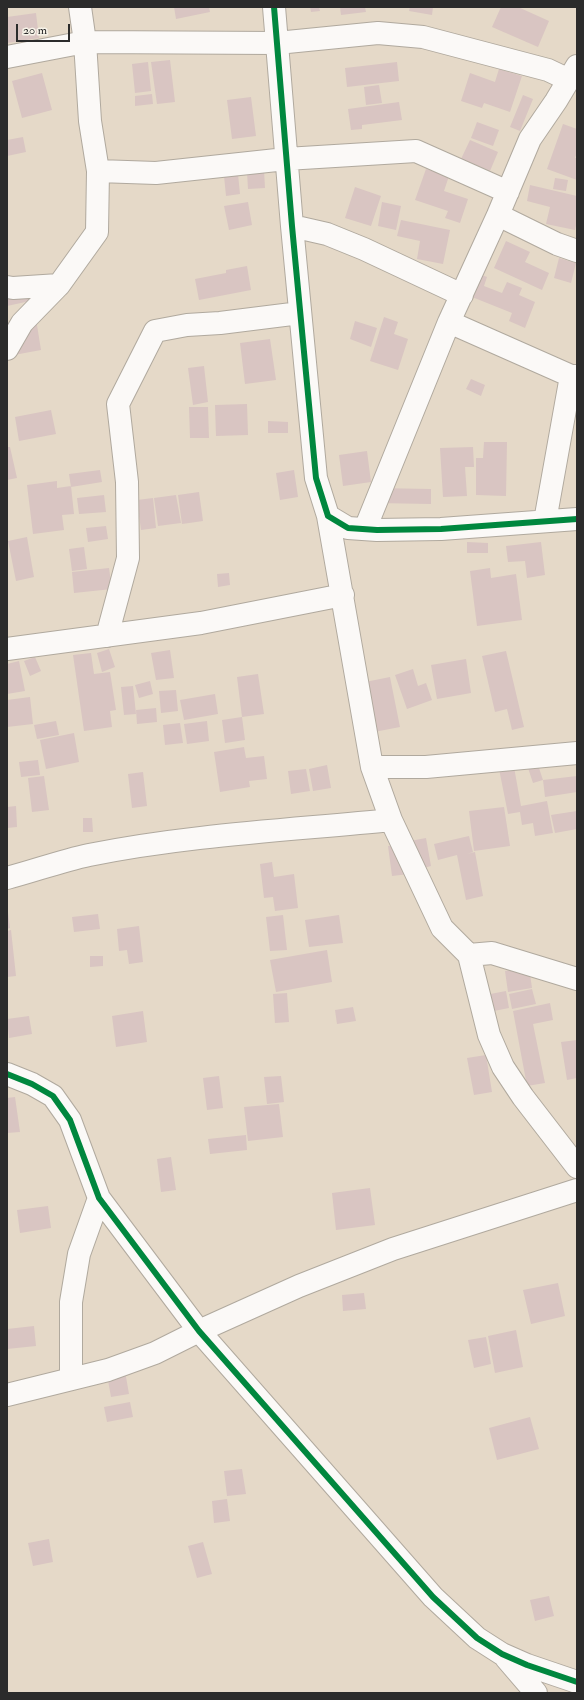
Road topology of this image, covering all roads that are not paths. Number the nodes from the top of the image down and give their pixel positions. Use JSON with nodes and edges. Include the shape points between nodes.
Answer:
{"nodes":[{"id":1,"x":80,"y":7,"type":"edge"},
{"id":2,"x":274,"y":7,"type":"edge"},
{"id":3,"x":84,"y":42,"type":"junction"},
{"id":4,"x":277,"y":43,"type":"junction"},
{"id":5,"x":7,"y":58,"type":"edge"},
{"id":6,"x":573,"y":73,"type":"edge"},
{"id":7,"x":567,"y":101,"type":"edge"},
{"id":8,"x":286,"y":159,"type":"junction"},
{"id":9,"x":98,"y":171,"type":"junction"},
{"id":10,"x":508,"y":192,"type":"junction"},
{"id":11,"x":498,"y":215,"type":"junction"},
{"id":12,"x":292,"y":226,"type":"junction"},
{"id":13,"x":577,"y":251,"type":"edge"},
{"id":14,"x":59,"y":285,"type":"junction"},
{"id":15,"x":7,"y":287,"type":"edge"},
{"id":16,"x":462,"y":295,"type":"junction"},
{"id":17,"x":300,"y":313,"type":"junction"},
{"id":18,"x":449,"y":322,"type":"junction"},
{"id":19,"x":7,"y":349,"type":"edge"},
{"id":20,"x":574,"y":376,"type":"edge"},
{"id":21,"x":328,"y":516,"type":"junction"},
{"id":22,"x":577,"y":519,"type":"edge"},
{"id":23,"x":545,"y":521,"type":"junction"},
{"id":24,"x":365,"y":529,"type":"junction"},
{"id":25,"x":343,"y":595,"type":"junction"},
{"id":26,"x":107,"y":636,"type":"junction"},
{"id":27,"x":7,"y":649,"type":"edge"},
{"id":28,"x":577,"y":753,"type":"edge"},
{"id":29,"x":372,"y":767,"type":"junction"},
{"id":30,"x":391,"y":820,"type":"junction"},
{"id":31,"x":7,"y":878,"type":"edge"},
{"id":32,"x":469,"y":955,"type":"junction"},
{"id":33,"x":577,"y":979,"type":"edge"},
{"id":34,"x":7,"y":1074,"type":"edge"},
{"id":35,"x":577,"y":1167,"type":"edge"},
{"id":36,"x":577,"y":1190,"type":"edge"},
{"id":37,"x":99,"y":1198,"type":"junction"},
{"id":38,"x":199,"y":1331,"type":"junction"},
{"id":39,"x":71,"y":1379,"type":"junction"},
{"id":40,"x":7,"y":1395,"type":"edge"},
{"id":41,"x":502,"y":1654,"type":"junction"},
{"id":42,"x":577,"y":1682,"type":"edge"},
{"id":43,"x":536,"y":1693,"type":"edge"}],
"edges":[{"from":1,"to":3,"type":"street"},
{"from":2,"to":4,"type":"street"},
{"from":3,"to":4,"type":"street"},
{"from":3,"to":5,"type":"street"},
{"from":3,"to":9,"type":"street","via":[[90,121]]},
{"from":4,"to":6,"type":"street","via":[[378,33],[423,38],[548,70]]},
{"from":4,"to":8,"type":"street"},
{"from":6,"to":7,"type":"street"},
{"from":7,"to":10,"type":"street","via":[[530,139]]},
{"from":8,"to":9,"type":"street","via":[[156,173]]},
{"from":8,"to":10,"type":"street","via":[[416,151]]},
{"from":8,"to":12,"type":"street"},
{"from":9,"to":14,"type":"street","via":[[97,232]]},
{"from":10,"to":11,"type":"street"},
{"from":11,"to":13,"type":"street"},
{"from":11,"to":16,"type":"street"},
{"from":12,"to":16,"type":"street","via":[[327,234],[364,248]]},
{"from":12,"to":17,"type":"street"},
{"from":14,"to":15,"type":"street"},
{"from":14,"to":19,"type":"street","via":[[22,323]]},
{"from":16,"to":18,"type":"street"},
{"from":17,"to":21,"type":"street","via":[[316,478]]},
{"from":17,"to":26,"type":"street","via":[[187,325],[155,331],[118,404],[127,482],[128,558]]},
{"from":18,"to":20,"type":"street"},
{"from":18,"to":24,"type":"street"},
{"from":20,"to":23,"type":"street"},
{"from":21,"to":24,"type":"street","via":[[348,528]]},
{"from":21,"to":25,"type":"street"},
{"from":22,"to":23,"type":"street"},
{"from":23,"to":24,"type":"street","via":[[441,529]]},
{"from":25,"to":26,"type":"street","via":[[201,623]]},
{"from":25,"to":29,"type":"street"},
{"from":26,"to":27,"type":"street"},
{"from":28,"to":29,"type":"street","via":[[426,767]]},
{"from":29,"to":30,"type":"street"},
{"from":30,"to":31,"type":"street","via":[[230,835],[88,855]]},
{"from":30,"to":32,"type":"street","via":[[442,928]]},
{"from":32,"to":33,"type":"street","via":[[492,953]]},
{"from":32,"to":35,"type":"street","via":[[489,1035],[503,1067]]},
{"from":34,"to":37,"type":"street","via":[[52,1096],[70,1120]]},
{"from":36,"to":38,"type":"street","via":[[394,1249],[299,1286]]},
{"from":37,"to":38,"type":"street"},
{"from":37,"to":39,"type":"street","via":[[79,1254],[71,1302]]},
{"from":38,"to":39,"type":"street","via":[[156,1353],[108,1370]]},
{"from":38,"to":41,"type":"street","via":[[433,1597],[477,1638]]},
{"from":39,"to":40,"type":"street"},
{"from":41,"to":42,"type":"street"},
{"from":41,"to":43,"type":"street"}]}
